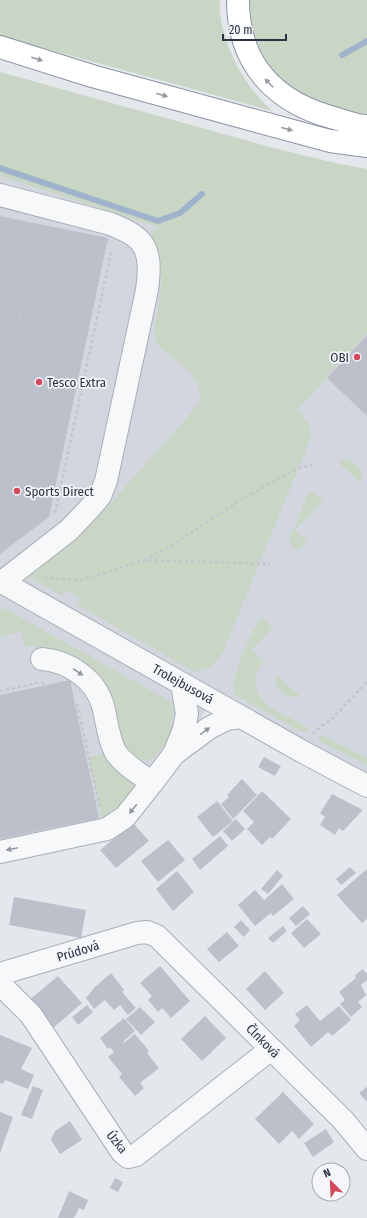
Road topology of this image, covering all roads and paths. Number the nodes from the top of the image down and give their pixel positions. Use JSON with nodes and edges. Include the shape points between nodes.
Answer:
{"nodes":[{"id":1,"x":238,"y":0,"type":"edge"},
{"id":2,"x":0,"y":47,"type":"edge"},
{"id":3,"x":367,"y":126,"type":"edge"},
{"id":4,"x":367,"y":146,"type":"edge"},
{"id":5,"x":0,"y":195,"type":"edge"},
{"id":6,"x":111,"y":253,"type":"dead end"},
{"id":7,"x":0,"y":284,"type":"edge"},
{"id":8,"x":0,"y":407,"type":"edge"},
{"id":9,"x":312,"y":465,"type":"dead end"},
{"id":10,"x":54,"y":519,"type":"dead end"},
{"id":11,"x":144,"y":560,"type":"junction"},
{"id":12,"x":270,"y":564,"type":"dead end"},
{"id":13,"x":38,"y":578,"type":"dead end"},
{"id":14,"x":1,"y":582,"type":"edge"},
{"id":15,"x":42,"y":659,"type":"dead end"},
{"id":16,"x":50,"y":680,"type":"dead end"},
{"id":17,"x":43,"y":682,"type":"junction"},
{"id":18,"x":367,"y":682,"type":"edge"},
{"id":19,"x":182,"y":684,"type":"junction"},
{"id":20,"x":43,"y":686,"type":"dead end"},
{"id":21,"x":0,"y":691,"type":"edge"},
{"id":22,"x":76,"y":700,"type":"dead end"},
{"id":23,"x":241,"y":717,"type":"junction"},
{"id":24,"x":310,"y":739,"type":"dead end"},
{"id":25,"x":174,"y":754,"type":"junction"},
{"id":26,"x":152,"y":783,"type":"junction"},
{"id":27,"x":367,"y":786,"type":"edge"},
{"id":28,"x":104,"y":830,"type":"junction"},
{"id":29,"x":0,"y":852,"type":"edge"},
{"id":30,"x":157,"y":936,"type":"joint"},
{"id":31,"x":0,"y":974,"type":"edge"},
{"id":32,"x":0,"y":984,"type":"edge"},
{"id":33,"x":271,"y":1049,"type":"junction"},
{"id":34,"x":367,"y":1149,"type":"edge"}],
"edges":[{"from":3,"to":1,"type":"highway","one_way":true,"via":[[325,116],[296,104],[279,93],[253,62],[244,42],[239,23]]},
{"from":2,"to":4,"type":"highway","one_way":true,"via":[[92,76],[248,119],[330,141]]},
{"from":5,"to":14,"type":"street","via":[[111,224],[142,243],[149,263],[147,290],[106,481],[100,496],[69,530]]},
{"from":6,"to":10,"type":"path"},
{"from":7,"to":8,"type":"path","via":[[25,289]]},
{"from":9,"to":11,"type":"path","via":[[298,468],[236,503],[174,544]]},
{"from":11,"to":12,"type":"path"},
{"from":11,"to":13,"type":"path","via":[[81,580]]},
{"from":14,"to":19,"type":"street","name":"Trolejbusová"},
{"from":15,"to":26,"type":"street","one_way":true,"via":[[60,663],[87,678],[99,693],[115,751]]},
{"from":16,"to":17,"type":"path"},
{"from":17,"to":20,"type":"path"},
{"from":17,"to":21,"type":"path"},
{"from":18,"to":24,"type":"path","via":[[333,718],[314,731]]},
{"from":19,"to":23,"type":"street","name":"Trolejbusová"},
{"from":19,"to":25,"type":"street","via":[[187,714]]},
{"from":22,"to":28,"type":"path"},
{"from":25,"to":23,"type":"street","one_way":true,"via":[[209,728]]},
{"from":23,"to":27,"type":"street","name":"Trolejbusová"},
{"from":25,"to":26,"type":"street"},
{"from":26,"to":28,"type":"street","one_way":true,"via":[[125,818]]},
{"from":28,"to":29,"type":"street","one_way":true},
{"from":30,"to":31,"type":"street","name":"Prúdová","via":[[147,932],[137,933]]},
{"from":30,"to":33,"type":"street","name":"Člnková"},
{"from":32,"to":33,"type":"street","name":"Úzka","via":[[30,1015],[122,1152],[128,1157],[136,1155]]},
{"from":33,"to":34,"type":"street","name":"Člnková","via":[[343,1120]]}]}
